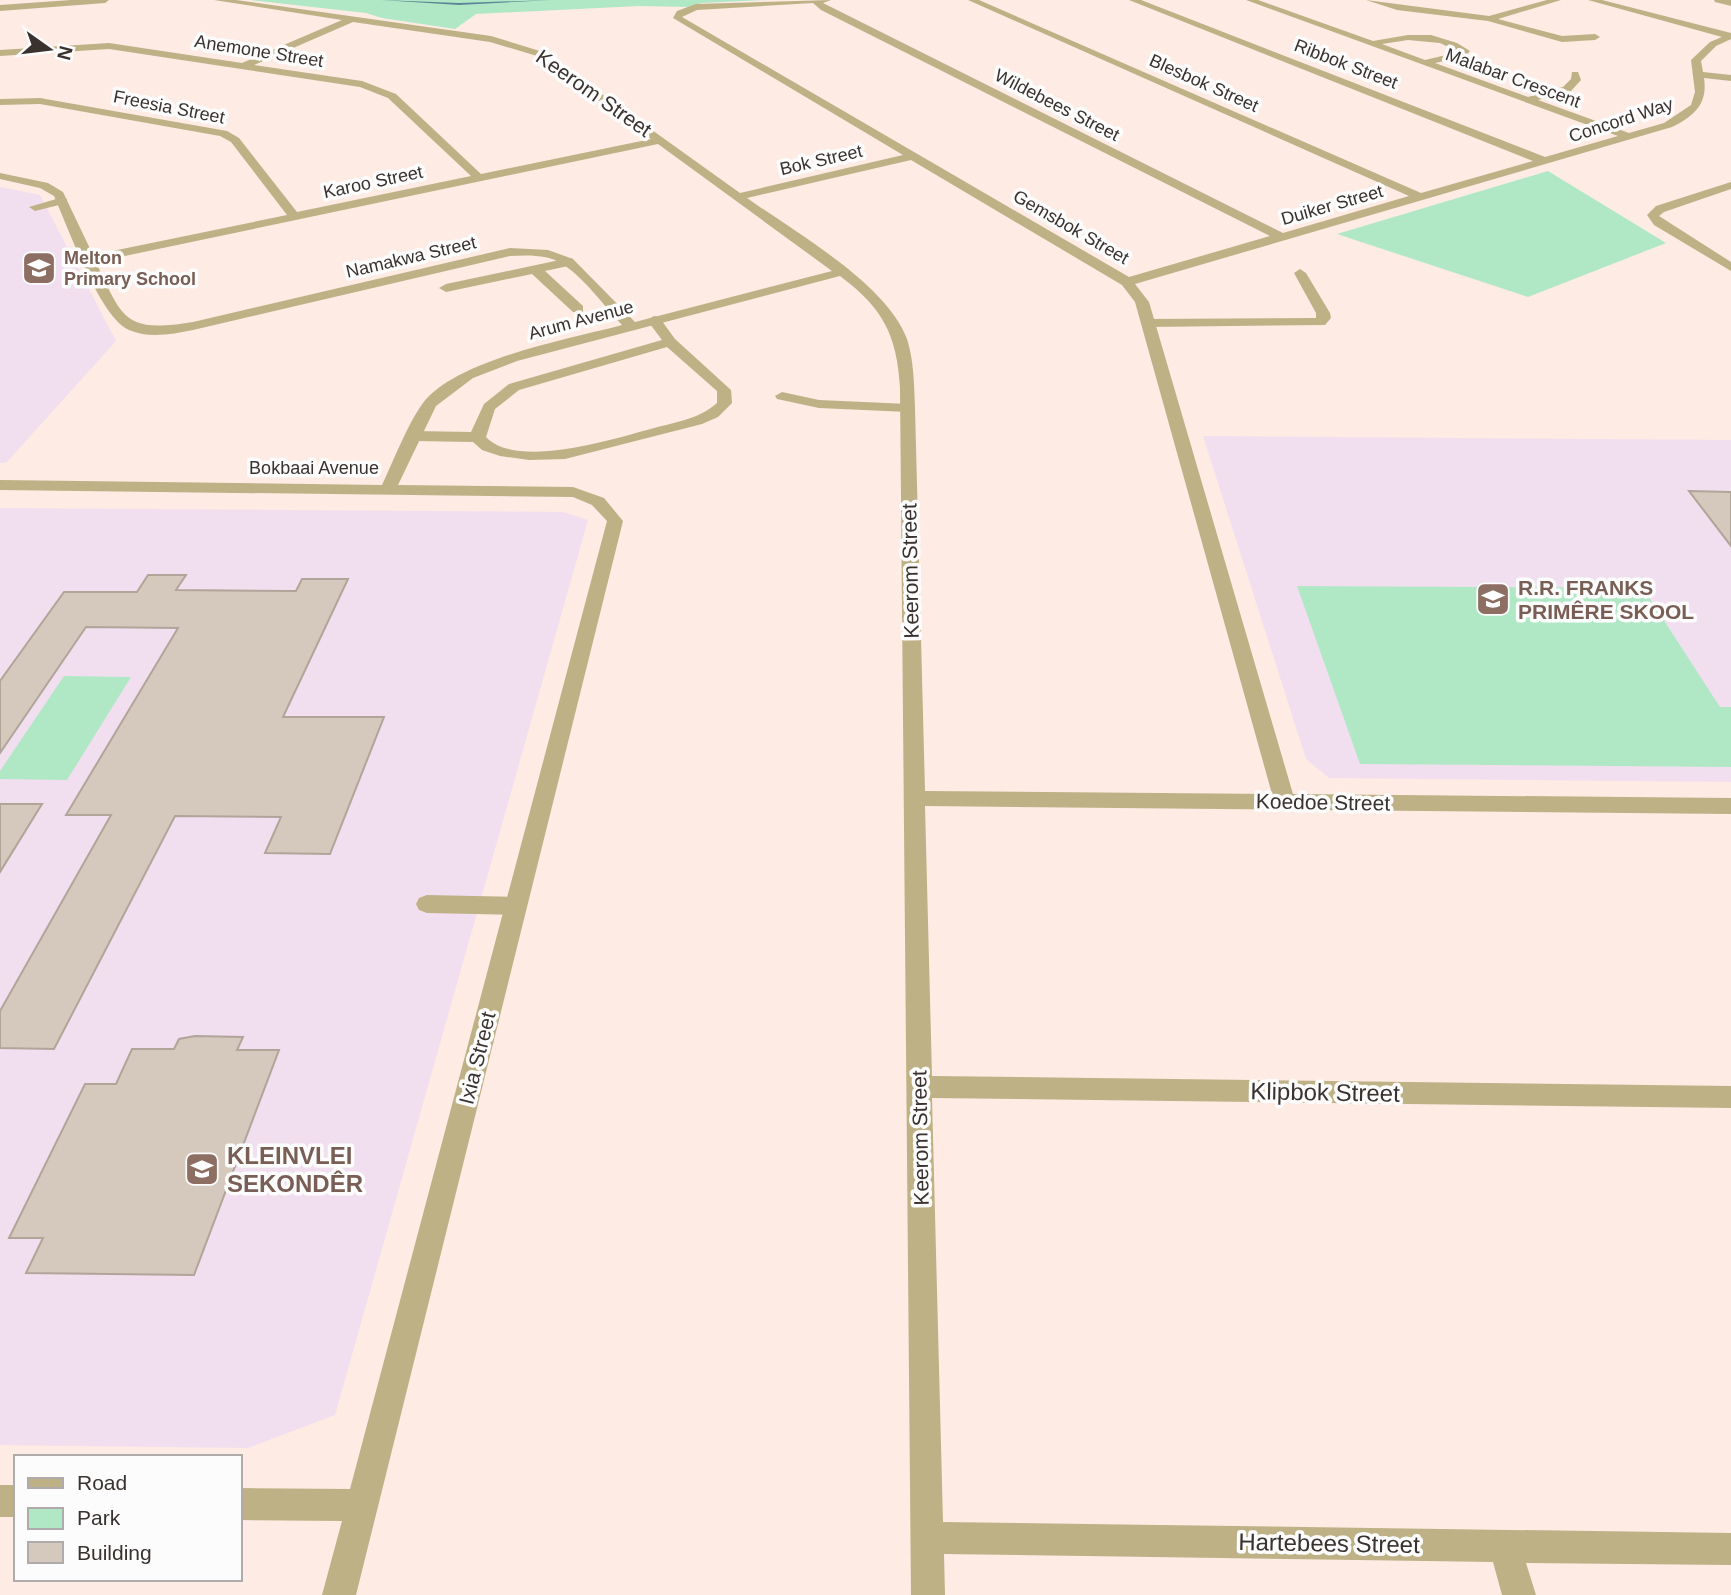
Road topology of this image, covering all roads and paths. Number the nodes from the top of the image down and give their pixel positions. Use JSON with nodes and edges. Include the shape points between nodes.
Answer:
{"nodes":[{"id":1,"x":104,"y":0,"type":"edge"},
{"id":2,"x":218,"y":0,"type":"edge"},
{"id":3,"x":827,"y":0,"type":"edge"},
{"id":4,"x":972,"y":0,"type":"edge"},
{"id":5,"x":1133,"y":0,"type":"edge"},
{"id":6,"x":1250,"y":0,"type":"edge"},
{"id":7,"x":1370,"y":0,"type":"edge"},
{"id":8,"x":1557,"y":0,"type":"edge"},
{"id":9,"x":1592,"y":0,"type":"edge"},
{"id":10,"x":1718,"y":0,"type":"edge"},
{"id":11,"x":816,"y":1,"type":"edge"},
{"id":12,"x":50,"y":2,"type":"edge"},
{"id":13,"x":1731,"y":3,"type":"edge"},
{"id":14,"x":0,"y":8,"type":"edge"},
{"id":15,"x":353,"y":19,"type":"junction"},
{"id":16,"x":1489,"y":19,"type":"junction"},
{"id":17,"x":1730,"y":36,"type":"edge"},
{"id":18,"x":1595,"y":37,"type":"dead end"},
{"id":19,"x":1371,"y":44,"type":"junction"},
{"id":20,"x":0,"y":54,"type":"edge"},
{"id":21,"x":1424,"y":62,"type":"junction"},
{"id":22,"x":243,"y":66,"type":"junction"},
{"id":23,"x":1576,"y":74,"type":"dead end"},
{"id":24,"x":1699,"y":75,"type":"junction"},
{"id":25,"x":1731,"y":78,"type":"edge"},
{"id":26,"x":1527,"y":100,"type":"junction"},
{"id":27,"x":0,"y":102,"type":"edge"},
{"id":28,"x":1631,"y":137,"type":"junction"},
{"id":29,"x":661,"y":140,"type":"junction"},
{"id":30,"x":912,"y":156,"type":"junction"},
{"id":31,"x":1546,"y":162,"type":"junction"},
{"id":32,"x":0,"y":176,"type":"edge"},
{"id":33,"x":479,"y":178,"type":"junction"},
{"id":34,"x":1728,"y":189,"type":"edge"},
{"id":35,"x":738,"y":197,"type":"junction"},
{"id":36,"x":1423,"y":198,"type":"junction"},
{"id":37,"x":63,"y":201,"type":"junction"},
{"id":38,"x":36,"y":206,"type":"dead end"},
{"id":39,"x":294,"y":216,"type":"junction"},
{"id":40,"x":1283,"y":238,"type":"junction"},
{"id":41,"x":91,"y":259,"type":"junction"},
{"id":42,"x":569,"y":262,"type":"junction"},
{"id":43,"x":1731,"y":267,"type":"edge"},
{"id":44,"x":536,"y":269,"type":"junction"},
{"id":45,"x":842,"y":272,"type":"junction"},
{"id":46,"x":1300,"y":273,"type":"dead end"},
{"id":47,"x":1127,"y":282,"type":"junction"},
{"id":48,"x":446,"y":288,"type":"dead end"},
{"id":49,"x":578,"y":309,"type":"dead end"},
{"id":50,"x":654,"y":320,"type":"junction"},
{"id":51,"x":1148,"y":323,"type":"junction"},
{"id":52,"x":631,"y":326,"type":"junction"},
{"id":53,"x":670,"y":342,"type":"junction"},
{"id":54,"x":782,"y":396,"type":"dead end"},
{"id":55,"x":908,"y":408,"type":"junction"},
{"id":56,"x":414,"y":436,"type":"junction"},
{"id":57,"x":478,"y":437,"type":"junction"},
{"id":58,"x":0,"y":485,"type":"edge"},
{"id":59,"x":388,"y":488,"type":"junction"},
{"id":60,"x":615,"y":521,"type":"joint"},
{"id":61,"x":914,"y":798,"type":"junction"},
{"id":62,"x":1284,"y":802,"type":"junction"},
{"id":63,"x":1731,"y":806,"type":"edge"},
{"id":64,"x":427,"y":904,"type":"dead end"},
{"id":65,"x":516,"y":906,"type":"junction"},
{"id":66,"x":919,"y":1087,"type":"junction"},
{"id":67,"x":1731,"y":1097,"type":"edge"},
{"id":68,"x":242,"y":1504,"type":"edge"},
{"id":69,"x":361,"y":1505,"type":"junction"},
{"id":70,"x":927,"y":1538,"type":"junction"},
{"id":71,"x":1505,"y":1546,"type":"junction"},
{"id":72,"x":1731,"y":1549,"type":"edge"},
{"id":73,"x":339,"y":1595,"type":"edge"},
{"id":74,"x":928,"y":1595,"type":"edge"},
{"id":75,"x":1519,"y":1595,"type":"edge"}],
"edges":[{"from":1,"to":12,"type":"street"},
{"from":2,"to":15,"type":"street","name":"Keerom Street"},
{"from":3,"to":11,"type":"street"},
{"from":4,"to":36,"type":"street","name":"Blesbok Street"},
{"from":5,"to":31,"type":"street","name":"Ribbok Street"},
{"from":6,"to":19,"type":"street","name":"Malabar Crescent"},
{"from":7,"to":16,"type":"street"},
{"from":8,"to":16,"type":"street"},
{"from":9,"to":17,"type":"street"},
{"from":10,"to":13,"type":"street"},
{"from":11,"to":30,"type":"street","name":"Gemsbok Street","via":[[704,6],[680,13],[679,20]]},
{"from":11,"to":40,"type":"street","name":"Wildebees Street"},
{"from":12,"to":14,"type":"street"},
{"from":15,"to":22,"type":"street"},
{"from":15,"to":29,"type":"street","name":"Keerom Street","via":[[530,49]]},
{"from":16,"to":18,"type":"street","via":[[1562,39]]},
{"from":17,"to":24,"type":"street","name":"Concord Way","via":[[1696,60]]},
{"from":19,"to":21,"type":"street","name":"Malabar Crescent"},
{"from":19,"to":21,"type":"street","name":"Malabar Crescent","via":[[1421,36],[1465,51]]},
{"from":20,"to":22,"type":"street","name":"Anemone Street","via":[[109,46]]},
{"from":21,"to":26,"type":"street","name":"Malabar Crescent"},
{"from":22,"to":33,"type":"street","name":"Anemone Street","via":[[362,84],[386,92]]},
{"from":23,"to":26,"type":"street","via":[[1567,89]]},
{"from":24,"to":25,"type":"street"},
{"from":24,"to":28,"type":"street","name":"Concord Way","via":[[1702,94],[1687,116]]},
{"from":26,"to":28,"type":"street","name":"Malabar Crescent"},
{"from":27,"to":39,"type":"street","name":"Freesia Street","via":[[40,101],[223,133],[236,140]]},
{"from":28,"to":31,"type":"street","name":"Concord Way"},
{"from":29,"to":33,"type":"street","name":"Karoo Street"},
{"from":29,"to":35,"type":"street","name":"Keerom Street"},
{"from":30,"to":35,"type":"street","name":"Bok Street"},
{"from":30,"to":47,"type":"street","name":"Gemsbok Street"},
{"from":31,"to":36,"type":"street","name":"Duiker Street"},
{"from":32,"to":37,"type":"street","via":[[54,189]]},
{"from":33,"to":39,"type":"street","name":"Karoo Street"},
{"from":34,"to":43,"type":"street","via":[[1653,215]]},
{"from":35,"to":45,"type":"street","name":"Keerom Street"},
{"from":36,"to":40,"type":"street","name":"Duiker Street"},
{"from":37,"to":38,"type":"street"},
{"from":37,"to":41,"type":"street","name":"Namakwa Street"},
{"from":39,"to":41,"type":"street","name":"Karoo Street"},
{"from":40,"to":47,"type":"street","name":"Duiker Street"},
{"from":41,"to":42,"type":"street","name":"Namakwa Street","via":[[119,320],[141,330],[174,329],[510,252],[543,252]]},
{"from":42,"to":44,"type":"street"},
{"from":42,"to":52,"type":"street","name":"Namakwa Street"},
{"from":44,"to":48,"type":"street"},
{"from":44,"to":49,"type":"street"},
{"from":45,"to":50,"type":"street","name":"Arum Avenue"},
{"from":45,"to":55,"type":"street","name":"Keerom Street","via":[[871,295],[898,331],[904,348]]},
{"from":46,"to":51,"type":"street","via":[[1323,313],[1320,322]]},
{"from":47,"to":51,"type":"street","name":"Gemsbok Street","via":[[1142,302]]},
{"from":50,"to":52,"type":"street","name":"Arum Avenue"},
{"from":50,"to":53,"type":"street"},
{"from":51,"to":62,"type":"street","name":"Gemsbok Street"},
{"from":52,"to":56,"type":"street","name":"Arum Avenue","via":[[512,358],[468,375],[430,404]]},
{"from":53,"to":57,"type":"street","via":[[514,387],[499,395],[482,414]]},
{"from":53,"to":57,"type":"street","via":[[718,381],[726,399],[722,408],[573,455],[512,454],[492,450]]},
{"from":54,"to":55,"type":"street","via":[[819,404]]},
{"from":55,"to":61,"type":"street","name":"Keerom Street"},
{"from":56,"to":57,"type":"street"},
{"from":56,"to":59,"type":"street","name":"Arum Avenue"},
{"from":58,"to":59,"type":"street","name":"Bokbaai Avenue"},
{"from":59,"to":60,"type":"street","name":"Bokbaai Avenue","via":[[573,492],[607,506]]},
{"from":60,"to":65,"type":"street","name":"Ixia Street"},
{"from":61,"to":62,"type":"street","name":"Koedoe Street"},
{"from":61,"to":66,"type":"street","name":"Keerom Street"},
{"from":62,"to":63,"type":"street","name":"Koedoe Street"},
{"from":64,"to":65,"type":"street"},
{"from":65,"to":69,"type":"street","name":"Ixia Street"},
{"from":66,"to":67,"type":"street","name":"Klipbok Street"},
{"from":66,"to":70,"type":"street","name":"Keerom Street"},
{"from":68,"to":69,"type":"street"},
{"from":69,"to":73,"type":"street","name":"Ixia Street"},
{"from":70,"to":71,"type":"street","name":"Hartebees Street"},
{"from":70,"to":74,"type":"street","name":"Keerom Street"},
{"from":71,"to":72,"type":"street","name":"Hartebees Street"},
{"from":71,"to":75,"type":"street"}]}
